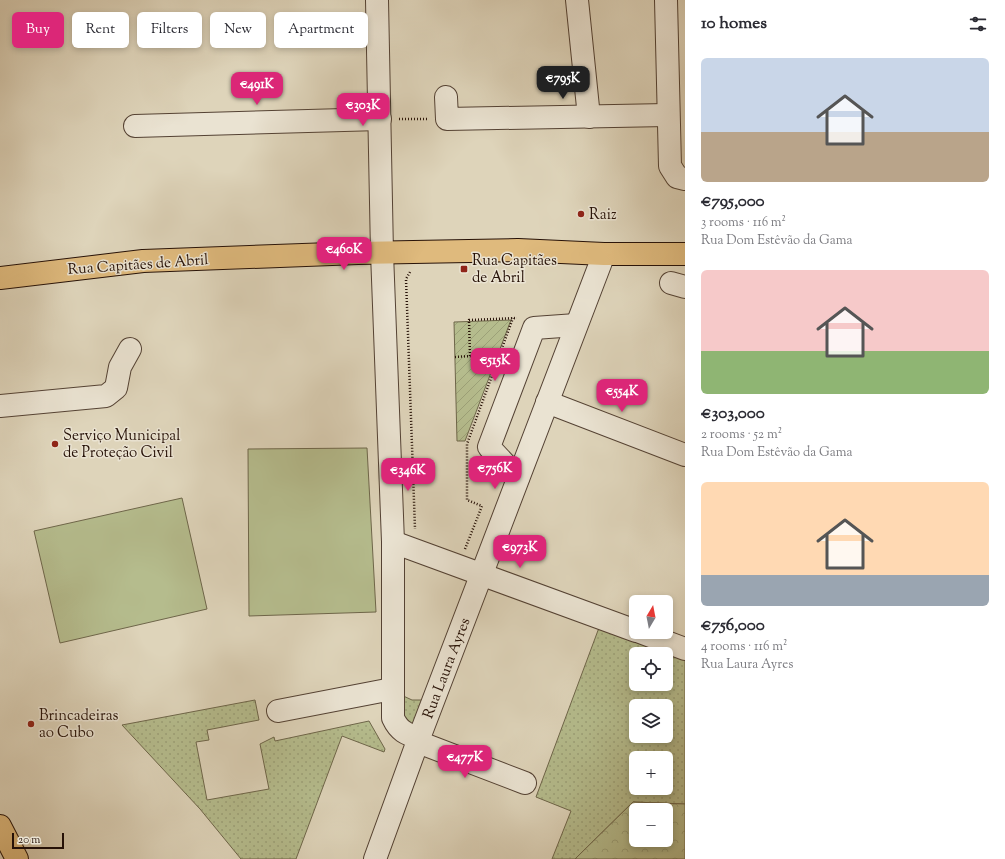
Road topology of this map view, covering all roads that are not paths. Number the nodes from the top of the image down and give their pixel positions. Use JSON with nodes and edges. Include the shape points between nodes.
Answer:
{"nodes":[{"id":1,"x":377,"y":0,"type":"edge"},
{"id":2,"x":577,"y":0,"type":"edge"},
{"id":3,"x":666,"y":0,"type":"edge"},
{"id":4,"x":447,"y":108,"type":"road end"},
{"id":5,"x":667,"y":115,"type":"junction"},
{"id":6,"x":589,"y":117,"type":"junction"},
{"id":7,"x":380,"y":119,"type":"junction"},
{"id":8,"x":135,"y":126,"type":"dead end"},
{"id":9,"x":685,"y":179,"type":"edge"},
{"id":10,"x":382,"y":252,"type":"junction"},
{"id":11,"x":604,"y":254,"type":"junction"},
{"id":12,"x":685,"y":254,"type":"edge"},
{"id":13,"x":0,"y":278,"type":"edge"},
{"id":14,"x":576,"y":325,"type":"junction"},
{"id":15,"x":130,"y":349,"type":"dead end"},
{"id":16,"x":547,"y":402,"type":"junction"},
{"id":17,"x":0,"y":406,"type":"edge"},
{"id":18,"x":685,"y":455,"type":"edge"},
{"id":19,"x":518,"y":478,"type":"junction"},
{"id":20,"x":392,"y":542,"type":"junction"},
{"id":21,"x":482,"y":573,"type":"junction"},
{"id":22,"x":629,"y":627,"type":"edge"},
{"id":23,"x":659,"y":639,"type":"edge"},
{"id":24,"x":685,"y":649,"type":"edge"},
{"id":25,"x":392,"y":689,"type":"junction"},
{"id":26,"x":278,"y":711,"type":"dead end"},
{"id":27,"x":418,"y":740,"type":"junction"},
{"id":28,"x":525,"y":783,"type":"dead end"},
{"id":29,"x":0,"y":826,"type":"edge"},
{"id":30,"x":17,"y":859,"type":"edge"},
{"id":31,"x":375,"y":859,"type":"edge"}],
"edges":[{"from":1,"to":7,"type":"street"},
{"from":2,"to":6,"type":"street"},
{"from":3,"to":5,"type":"street"},
{"from":4,"to":6,"type":"street"},
{"from":5,"to":6,"type":"street"},
{"from":5,"to":9,"type":"street","via":[[670,166],[676,177]]},
{"from":7,"to":8,"type":"street"},
{"from":7,"to":10,"type":"street"},
{"from":10,"to":11,"type":"main road","name":"Rua Capitães de Abril","via":[[518,250]]},
{"from":10,"to":13,"type":"main road","name":"Rua Capitães de Abril","via":[[143,261]]},
{"from":10,"to":20,"type":"street"},
{"from":11,"to":12,"type":"main road","name":"Rua Capitães de Abril"},
{"from":11,"to":14,"type":"street","name":"Rua Laura Ayres"},
{"from":14,"to":16,"type":"street","name":"Rua Laura Ayres"},
{"from":14,"to":19,"type":"street","via":[[534,328],[488,446]]},
{"from":15,"to":17,"type":"street","via":[[120,367],[116,388],[106,396]]},
{"from":16,"to":18,"type":"street"},
{"from":16,"to":19,"type":"street","name":"Rua Laura Ayres"},
{"from":19,"to":21,"type":"street","name":"Rua Laura Ayres"},
{"from":20,"to":21,"type":"street"},
{"from":20,"to":25,"type":"street"},
{"from":21,"to":22,"type":"street"},
{"from":21,"to":27,"type":"street","name":"Rua Laura Ayres"},
{"from":23,"to":24,"type":"street"},
{"from":25,"to":26,"type":"street"},
{"from":25,"to":27,"type":"street","via":[[393,718],[396,726],[403,733]]},
{"from":27,"to":28,"type":"street"},
{"from":27,"to":31,"type":"street","name":"Rua Laura Ayres"},
{"from":29,"to":30,"type":"main road"}]}
